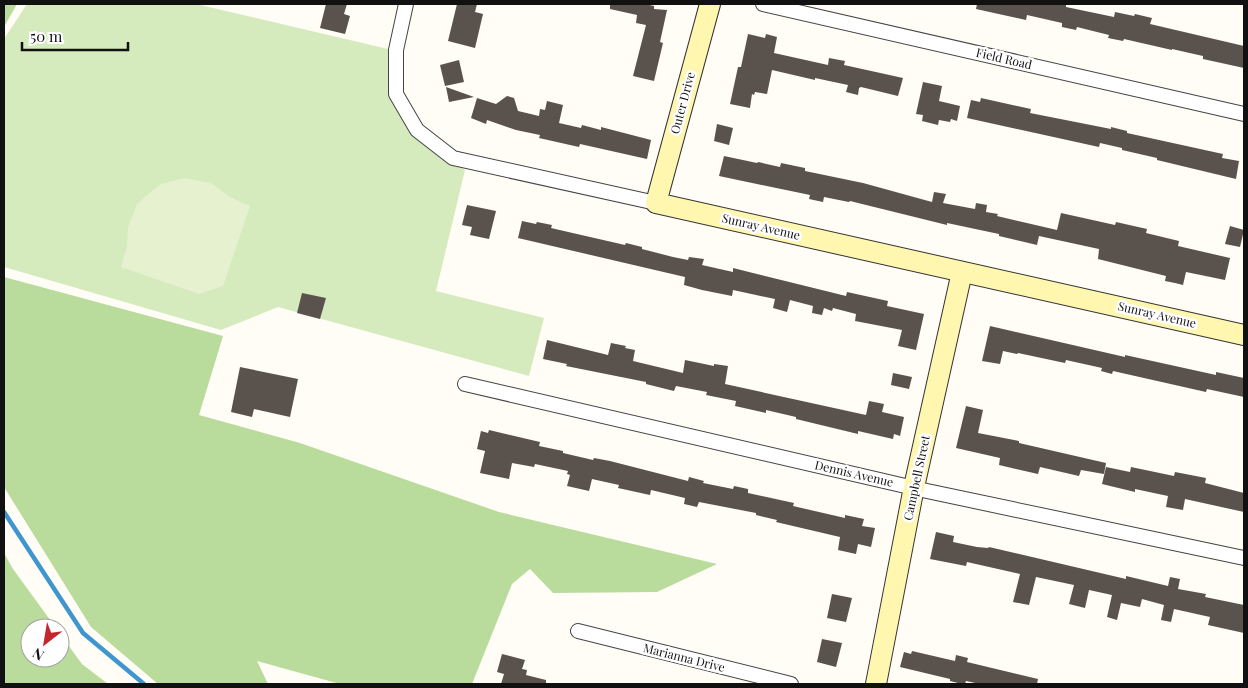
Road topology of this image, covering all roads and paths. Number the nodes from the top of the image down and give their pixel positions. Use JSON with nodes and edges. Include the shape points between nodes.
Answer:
{"nodes":[{"id":1,"x":406,"y":4,"type":"edge"},
{"id":2,"x":710,"y":4,"type":"edge"},
{"id":3,"x":763,"y":4,"type":"edge"},
{"id":4,"x":1244,"y":114,"type":"edge"},
{"id":5,"x":656,"y":203,"type":"junction"},
{"id":6,"x":962,"y":272,"type":"junction"},
{"id":7,"x":1244,"y":335,"type":"edge"},
{"id":8,"x":465,"y":384,"type":"dead end"},
{"id":9,"x":914,"y":488,"type":"junction"},
{"id":10,"x":1244,"y":558,"type":"edge"},
{"id":11,"x":578,"y":631,"type":"dead end"},
{"id":12,"x":791,"y":684,"type":"edge"},
{"id":13,"x":876,"y":684,"type":"edge"}],
"edges":[{"from":1,"to":5,"type":"street","name":"Sunray Avenue","via":[[396,50],[396,94],[417,130],[453,158]]},
{"from":2,"to":5,"type":"street","name":"Outer Drive"},
{"from":3,"to":4,"type":"street","name":"Field Road"},
{"from":5,"to":6,"type":"street","name":"Sunray Avenue"},
{"from":6,"to":7,"type":"street","name":"Sunray Avenue"},
{"from":6,"to":9,"type":"street","name":"Campbell Street"},
{"from":8,"to":9,"type":"street","name":"Dennis Avenue"},
{"from":9,"to":10,"type":"street","name":"Dennis Avenue"},
{"from":9,"to":13,"type":"street","name":"Campbell Street"},
{"from":11,"to":12,"type":"street","name":"Marianna Drive"}]}
